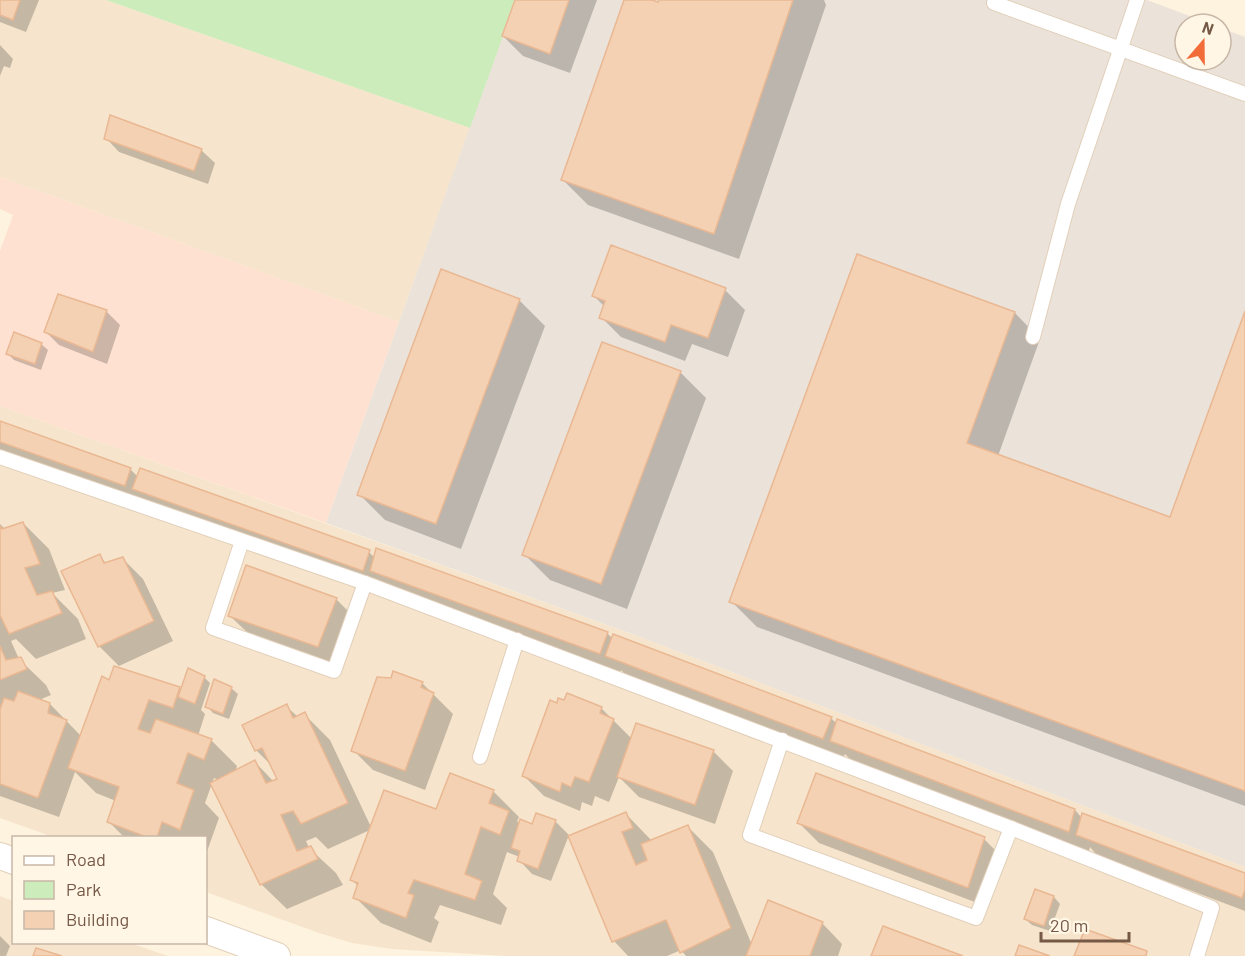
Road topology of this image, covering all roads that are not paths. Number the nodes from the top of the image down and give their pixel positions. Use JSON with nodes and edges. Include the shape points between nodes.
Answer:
{"nodes":[{"id":1,"x":1137,"y":0,"type":"edge"},
{"id":2,"x":994,"y":3,"type":"dead end"},
{"id":3,"x":1121,"y":49,"type":"junction"},
{"id":4,"x":1245,"y":94,"type":"edge"},
{"id":5,"x":1033,"y":337,"type":"dead end"},
{"id":6,"x":0,"y":457,"type":"edge"},
{"id":7,"x":242,"y":541,"type":"junction"},
{"id":8,"x":366,"y":583,"type":"junction"},
{"id":9,"x":517,"y":640,"type":"junction"},
{"id":10,"x":782,"y":740,"type":"junction"},
{"id":11,"x":480,"y":757,"type":"dead end"},
{"id":12,"x":1011,"y":828,"type":"junction"},
{"id":13,"x":207,"y":930,"type":"edge"},
{"id":14,"x":277,"y":956,"type":"edge"},
{"id":15,"x":1197,"y":956,"type":"edge"}],
"edges":[{"from":1,"to":3,"type":"lane"},
{"from":2,"to":3,"type":"lane"},
{"from":3,"to":4,"type":"lane"},
{"from":3,"to":5,"type":"lane","via":[[1068,204]]},
{"from":6,"to":7,"type":"lane"},
{"from":7,"to":8,"type":"lane"},
{"from":7,"to":8,"type":"lane","via":[[213,628],[334,671]]},
{"from":8,"to":9,"type":"lane"},
{"from":9,"to":10,"type":"lane"},
{"from":9,"to":11,"type":"lane"},
{"from":10,"to":12,"type":"lane"},
{"from":10,"to":12,"type":"lane","via":[[750,835],[976,918]]},
{"from":12,"to":15,"type":"lane","via":[[1212,908]]},
{"from":13,"to":14,"type":"street"}]}
